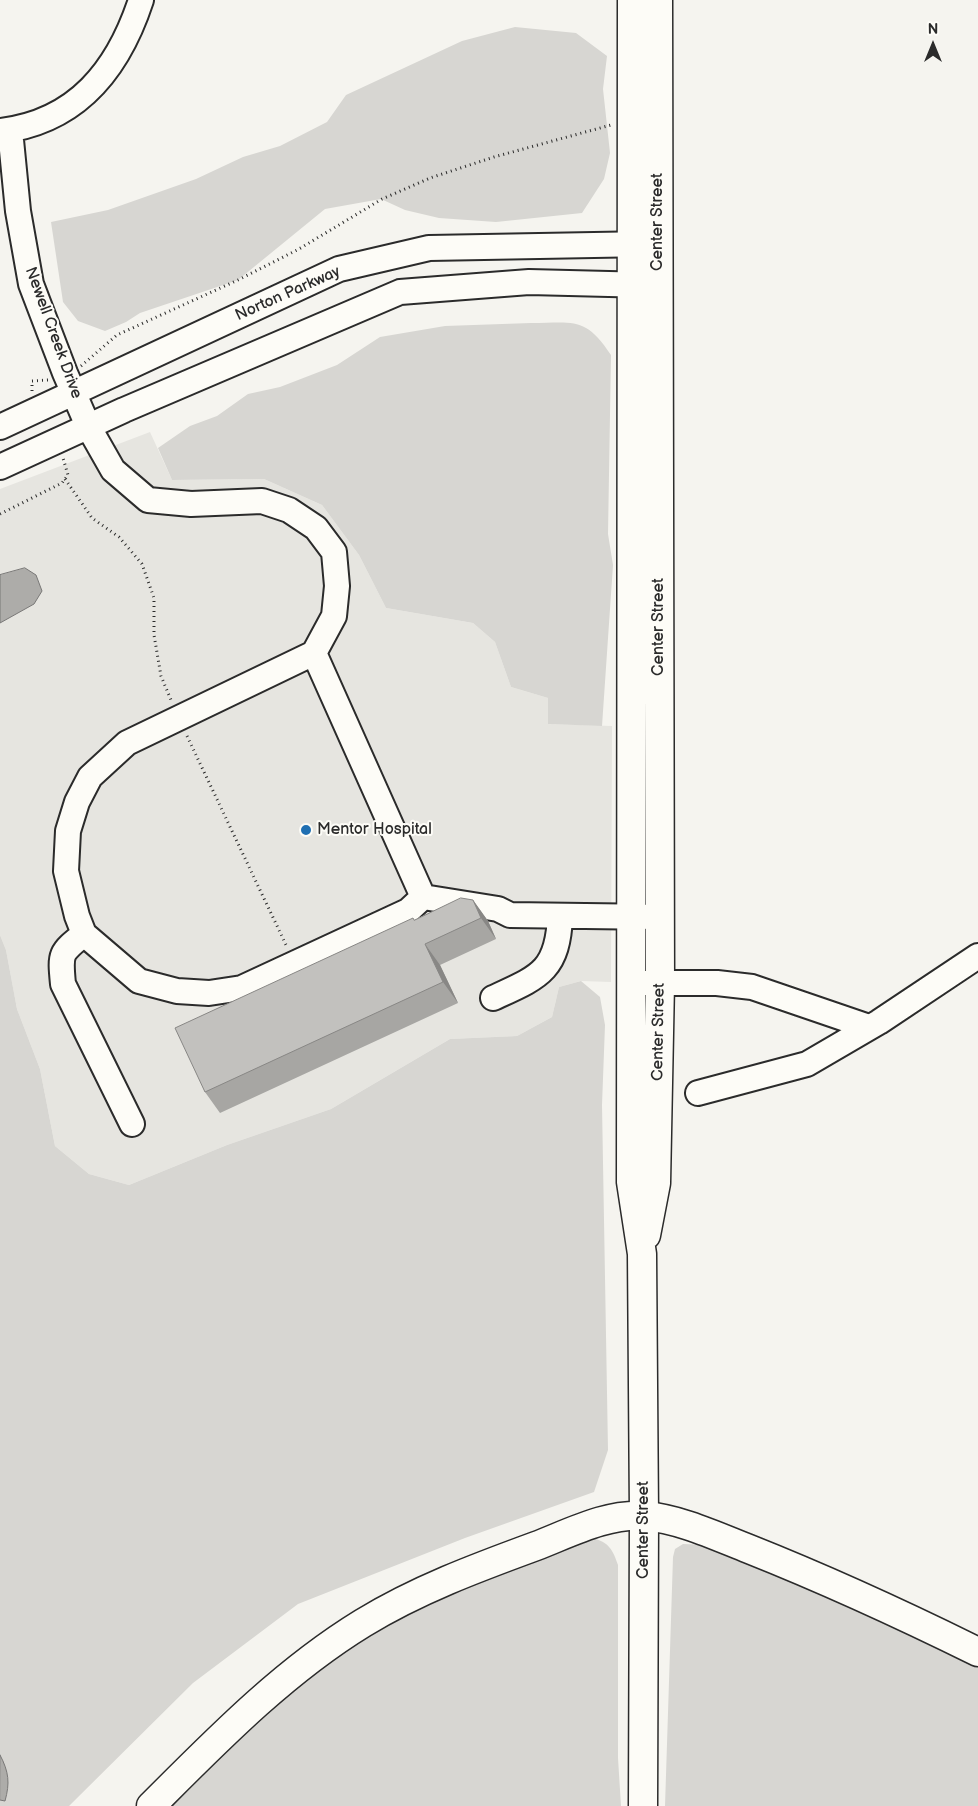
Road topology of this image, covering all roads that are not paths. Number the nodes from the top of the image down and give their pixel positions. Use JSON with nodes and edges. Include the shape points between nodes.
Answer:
{"nodes":[{"id":1,"x":141,"y":0,"type":"edge"},
{"id":2,"x":632,"y":0,"type":"edge"},
{"id":3,"x":658,"y":0,"type":"edge"},
{"id":4,"x":658,"y":112,"type":"junction"},
{"id":5,"x":630,"y":113,"type":"junction"},
{"id":6,"x":5,"y":130,"type":"edge"},
{"id":7,"x":645,"y":244,"type":"junction"},
{"id":8,"x":646,"y":284,"type":"junction"},
{"id":9,"x":75,"y":393,"type":"junction"},
{"id":10,"x":88,"y":426,"type":"junction"},
{"id":11,"x":0,"y":427,"type":"edge"},
{"id":12,"x":0,"y":467,"type":"edge"},
{"id":13,"x":314,"y":653,"type":"junction"},
{"id":14,"x":423,"y":897,"type":"junction"},
{"id":15,"x":560,"y":916,"type":"junction"},
{"id":16,"x":632,"y":917,"type":"junction"},
{"id":17,"x":660,"y":917,"type":"junction"},
{"id":18,"x":84,"y":934,"type":"junction"},
{"id":19,"x":978,"y":956,"type":"edge"},
{"id":20,"x":632,"y":983,"type":"junction"},
{"id":21,"x":660,"y":983,"type":"junction"},
{"id":22,"x":493,"y":998,"type":"dead end"},
{"id":23,"x":869,"y":1027,"type":"junction"},
{"id":24,"x":698,"y":1093,"type":"dead end"},
{"id":25,"x":132,"y":1124,"type":"dead end"},
{"id":26,"x":642,"y":1254,"type":"junction"},
{"id":27,"x":644,"y":1516,"type":"junction"},
{"id":28,"x":978,"y":1652,"type":"edge"},
{"id":29,"x":151,"y":1806,"type":"edge"},
{"id":30,"x":643,"y":1806,"type":"edge"}],
"edges":[{"from":1,"to":6,"type":"street","via":[[120,51],[96,84],[58,114],[34,124]]},
{"from":2,"to":5,"type":"main road","name":"Center Street"},
{"from":3,"to":4,"type":"main road","name":"Center Street"},
{"from":4,"to":5,"type":"main road"},
{"from":4,"to":7,"type":"main road","name":"Center Street"},
{"from":5,"to":7,"type":"main road","name":"Center Street"},
{"from":6,"to":9,"type":"street","name":"Newell Creek Drive","via":[[32,284]]},
{"from":7,"to":8,"type":"main road","name":"Center Street"},
{"from":7,"to":9,"type":"street","name":"Norton Parkway","via":[[429,248],[339,269]]},
{"from":8,"to":10,"type":"street","via":[[529,282],[400,292]]},
{"from":8,"to":16,"type":"main road","name":"Center Street"},
{"from":8,"to":17,"type":"main road","name":"Center Street"},
{"from":9,"to":10,"type":"street","name":"Newell Creek Drive"},
{"from":9,"to":11,"type":"street","name":"Norton Parkway"},
{"from":10,"to":12,"type":"street"},
{"from":10,"to":13,"type":"street","name":"Newell Creek Drive","via":[[113,470],[148,500],[191,504],[262,501],[289,510],[316,528],[334,552],[337,586],[334,616]]},
{"from":13,"to":14,"type":"street"},
{"from":13,"to":18,"type":"street","via":[[127,743],[90,777],[77,802],[68,831],[66,871]]},
{"from":14,"to":15,"type":"street","via":[[498,909],[510,915]]},
{"from":14,"to":18,"type":"street","via":[[408,911],[242,988],[209,993],[177,991],[139,981]]},
{"from":15,"to":16,"type":"street"},
{"from":15,"to":22,"type":"street","via":[[559,939],[554,955],[543,971],[531,981]]},
{"from":16,"to":17,"type":"street"},
{"from":16,"to":20,"type":"main road","name":"Center Street"},
{"from":17,"to":21,"type":"main road","name":"Center Street"},
{"from":18,"to":25,"type":"street","via":[[64,950],[60,962],[63,984]]},
{"from":19,"to":23,"type":"street"},
{"from":20,"to":21,"type":"street"},
{"from":20,"to":26,"type":"main road","name":"Center Street","via":[[630,1182]]},
{"from":21,"to":23,"type":"street","via":[[752,987]]},
{"from":21,"to":26,"type":"main road","name":"Center Street","via":[[656,1183]]},
{"from":23,"to":24,"type":"street","via":[[807,1064]]},
{"from":26,"to":27,"type":"main road","name":"Center Street"},
{"from":27,"to":28,"type":"main road","via":[[682,1525],[774,1559]]},
{"from":27,"to":29,"type":"main road","via":[[607,1519],[472,1569],[414,1595],[362,1624],[282,1682]]},
{"from":27,"to":30,"type":"main road","name":"Center Street"}]}
